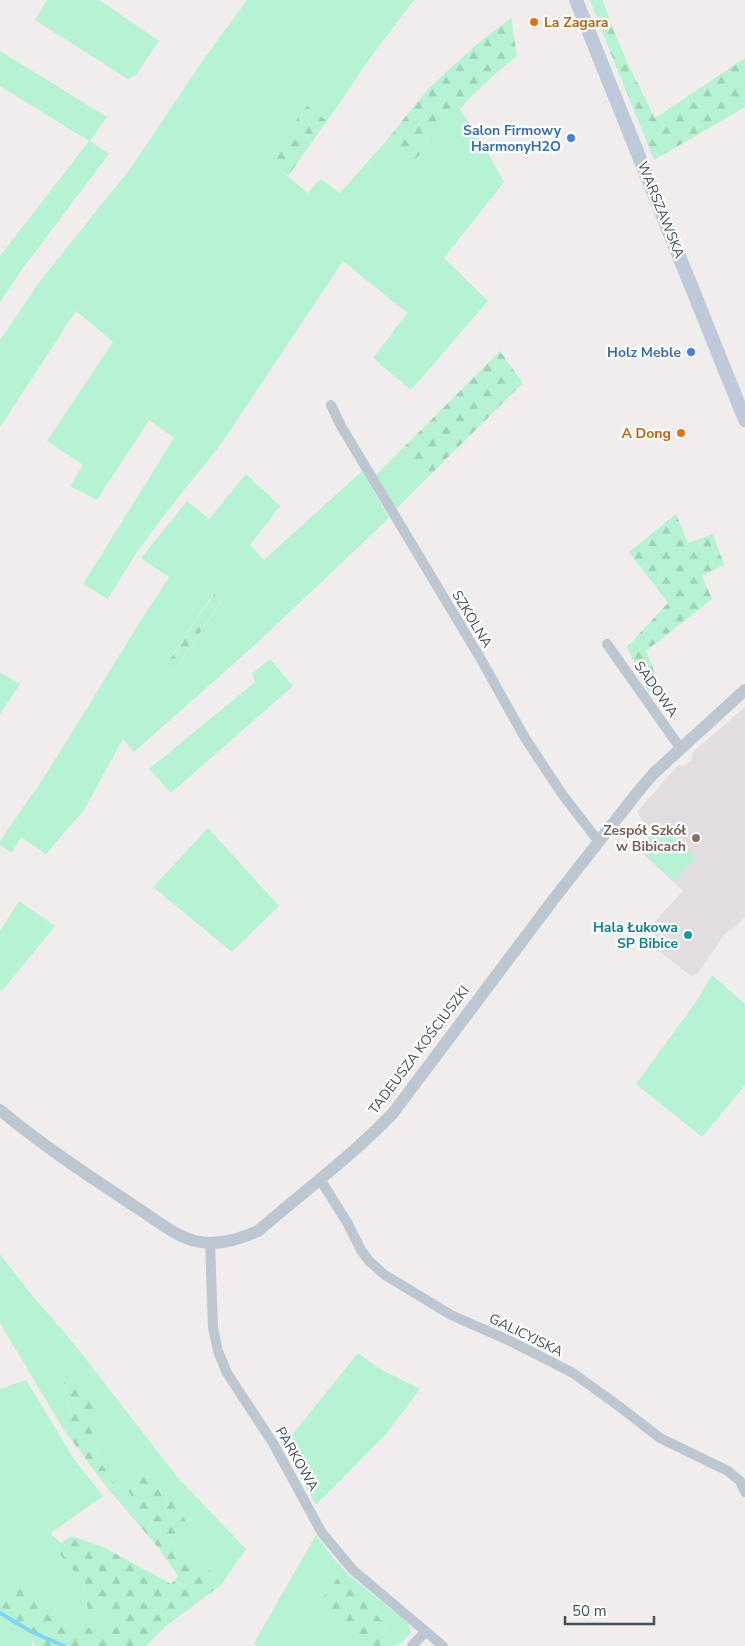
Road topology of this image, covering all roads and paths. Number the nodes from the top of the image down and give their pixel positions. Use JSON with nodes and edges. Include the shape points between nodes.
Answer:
{"nodes":[{"id":1,"x":576,"y":0,"type":"edge"},
{"id":2,"x":331,"y":405,"type":"dead end"},
{"id":3,"x":745,"y":420,"type":"edge"},
{"id":4,"x":607,"y":644,"type":"dead end"},
{"id":5,"x":745,"y":690,"type":"edge"},
{"id":6,"x":681,"y":749,"type":"junction"},
{"id":7,"x":598,"y":842,"type":"junction"},
{"id":8,"x":0,"y":1110,"type":"edge"},
{"id":9,"x":320,"y":1179,"type":"junction"},
{"id":10,"x":210,"y":1242,"type":"junction"},
{"id":11,"x":745,"y":1492,"type":"edge"},
{"id":12,"x":426,"y":1632,"type":"junction"},
{"id":13,"x":412,"y":1646,"type":"edge"},
{"id":14,"x":443,"y":1646,"type":"edge"}],
"edges":[{"from":1,"to":3,"type":"main road","name":"WARSZAWSKA"},
{"from":2,"to":7,"type":"street","name":"SZKOLNA","via":[[525,738]]},
{"from":4,"to":6,"type":"street","name":"SADOWA"},
{"from":5,"to":6,"type":"street","name":"TADEUSZA KOŚCIUSZKI"},
{"from":6,"to":7,"type":"street","name":"TADEUSZA KOŚCIUSZKI","via":[[654,774]]},
{"from":7,"to":9,"type":"street","name":"TADEUSZA KOŚCIUSZKI","via":[[400,1105]]},
{"from":8,"to":10,"type":"street","name":"TADEUSZA KOŚCIUSZKI","via":[[176,1233],[194,1241]]},
{"from":9,"to":10,"type":"street","name":"TADEUSZA KOŚCIUSZKI","via":[[258,1231],[226,1242]]},
{"from":9,"to":11,"type":"street","name":"GALICYJSKA","via":[[361,1250],[385,1275],[451,1315],[573,1374],[660,1438],[728,1470]]},
{"from":10,"to":12,"type":"street","name":"PARKOWA","via":[[213,1328],[227,1373],[273,1443],[322,1533],[353,1570]]},
{"from":12,"to":13,"type":"street"},
{"from":12,"to":14,"type":"street","name":"PARKOWA"}]}
